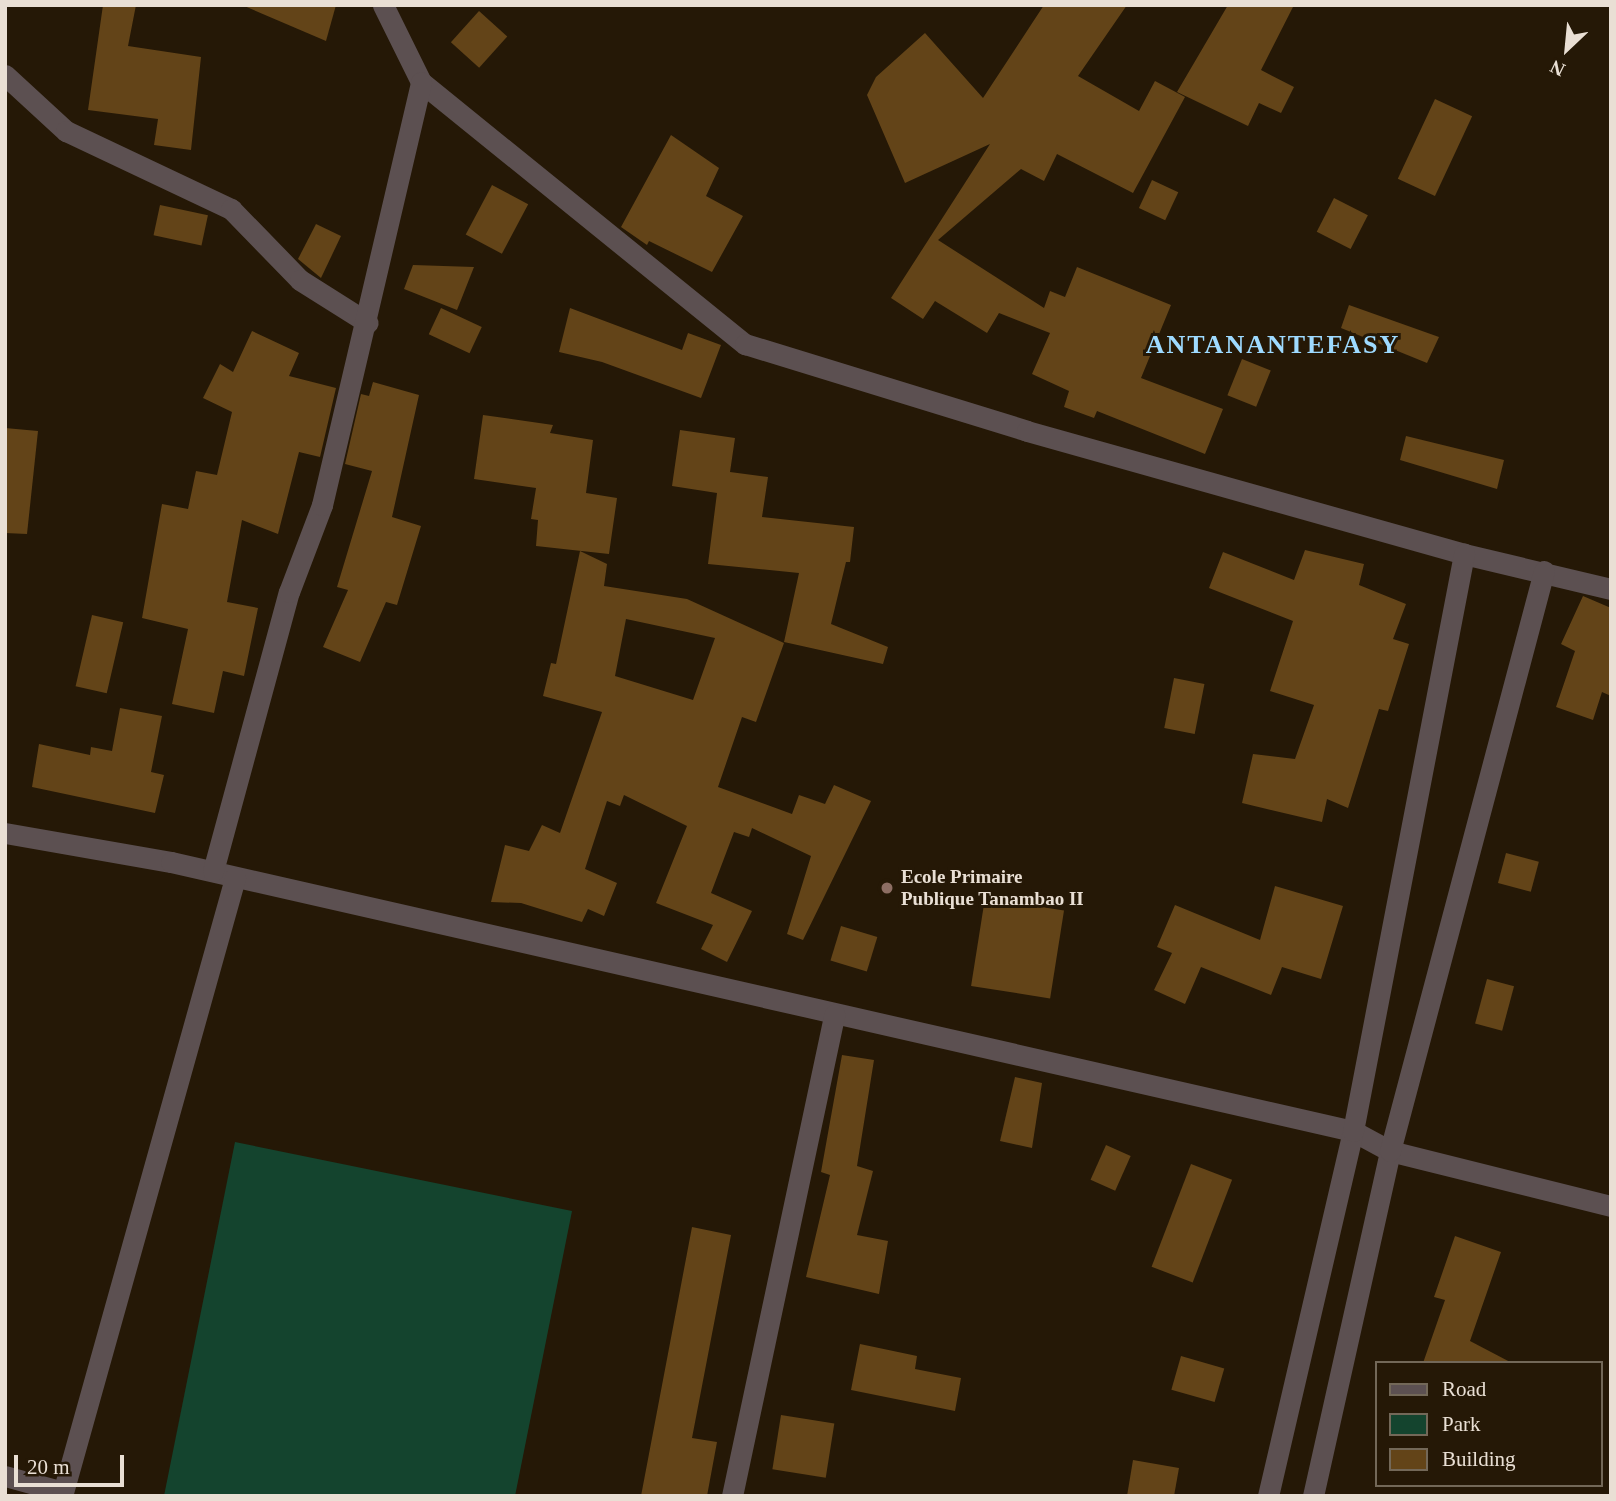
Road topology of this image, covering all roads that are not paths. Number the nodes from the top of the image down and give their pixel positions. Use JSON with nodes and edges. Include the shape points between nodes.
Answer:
{"nodes":[{"id":1,"x":383,"y":5,"type":"edge"},
{"id":2,"x":5,"y":75,"type":"edge"},
{"id":3,"x":421,"y":82,"type":"junction"},
{"id":4,"x":368,"y":323,"type":"junction"},
{"id":5,"x":1464,"y":554,"type":"junction"},
{"id":6,"x":1544,"y":571,"type":"junction"},
{"id":7,"x":1611,"y":589,"type":"edge"},
{"id":8,"x":5,"y":833,"type":"edge"},
{"id":9,"x":213,"y":871,"type":"junction"},
{"id":10,"x":235,"y":878,"type":"junction"},
{"id":11,"x":834,"y":1015,"type":"junction"},
{"id":12,"x":1353,"y":1131,"type":"junction"},
{"id":13,"x":1390,"y":1151,"type":"junction"},
{"id":14,"x":1611,"y":1206,"type":"edge"},
{"id":15,"x":5,"y":1476,"type":"edge"},
{"id":16,"x":63,"y":1494,"type":"edge"},
{"id":17,"x":732,"y":1496,"type":"edge"},
{"id":18,"x":1268,"y":1496,"type":"edge"},
{"id":19,"x":1313,"y":1496,"type":"edge"}],
"edges":[{"from":1,"to":3,"type":"street"},
{"from":2,"to":4,"type":"street","via":[[66,131],[231,209],[300,280]]},
{"from":3,"to":4,"type":"street"},
{"from":3,"to":5,"type":"street","via":[[745,344],[1027,431]]},
{"from":4,"to":9,"type":"street","via":[[322,505],[289,592]]},
{"from":5,"to":6,"type":"street"},
{"from":5,"to":12,"type":"street"},
{"from":6,"to":7,"type":"street"},
{"from":6,"to":13,"type":"street"},
{"from":8,"to":9,"type":"street"},
{"from":9,"to":10,"type":"street"},
{"from":10,"to":11,"type":"street"},
{"from":10,"to":16,"type":"street"},
{"from":11,"to":12,"type":"street"},
{"from":11,"to":17,"type":"street"},
{"from":12,"to":13,"type":"street"},
{"from":12,"to":18,"type":"street"},
{"from":13,"to":14,"type":"street"},
{"from":13,"to":19,"type":"street"},
{"from":15,"to":16,"type":"street"}]}
